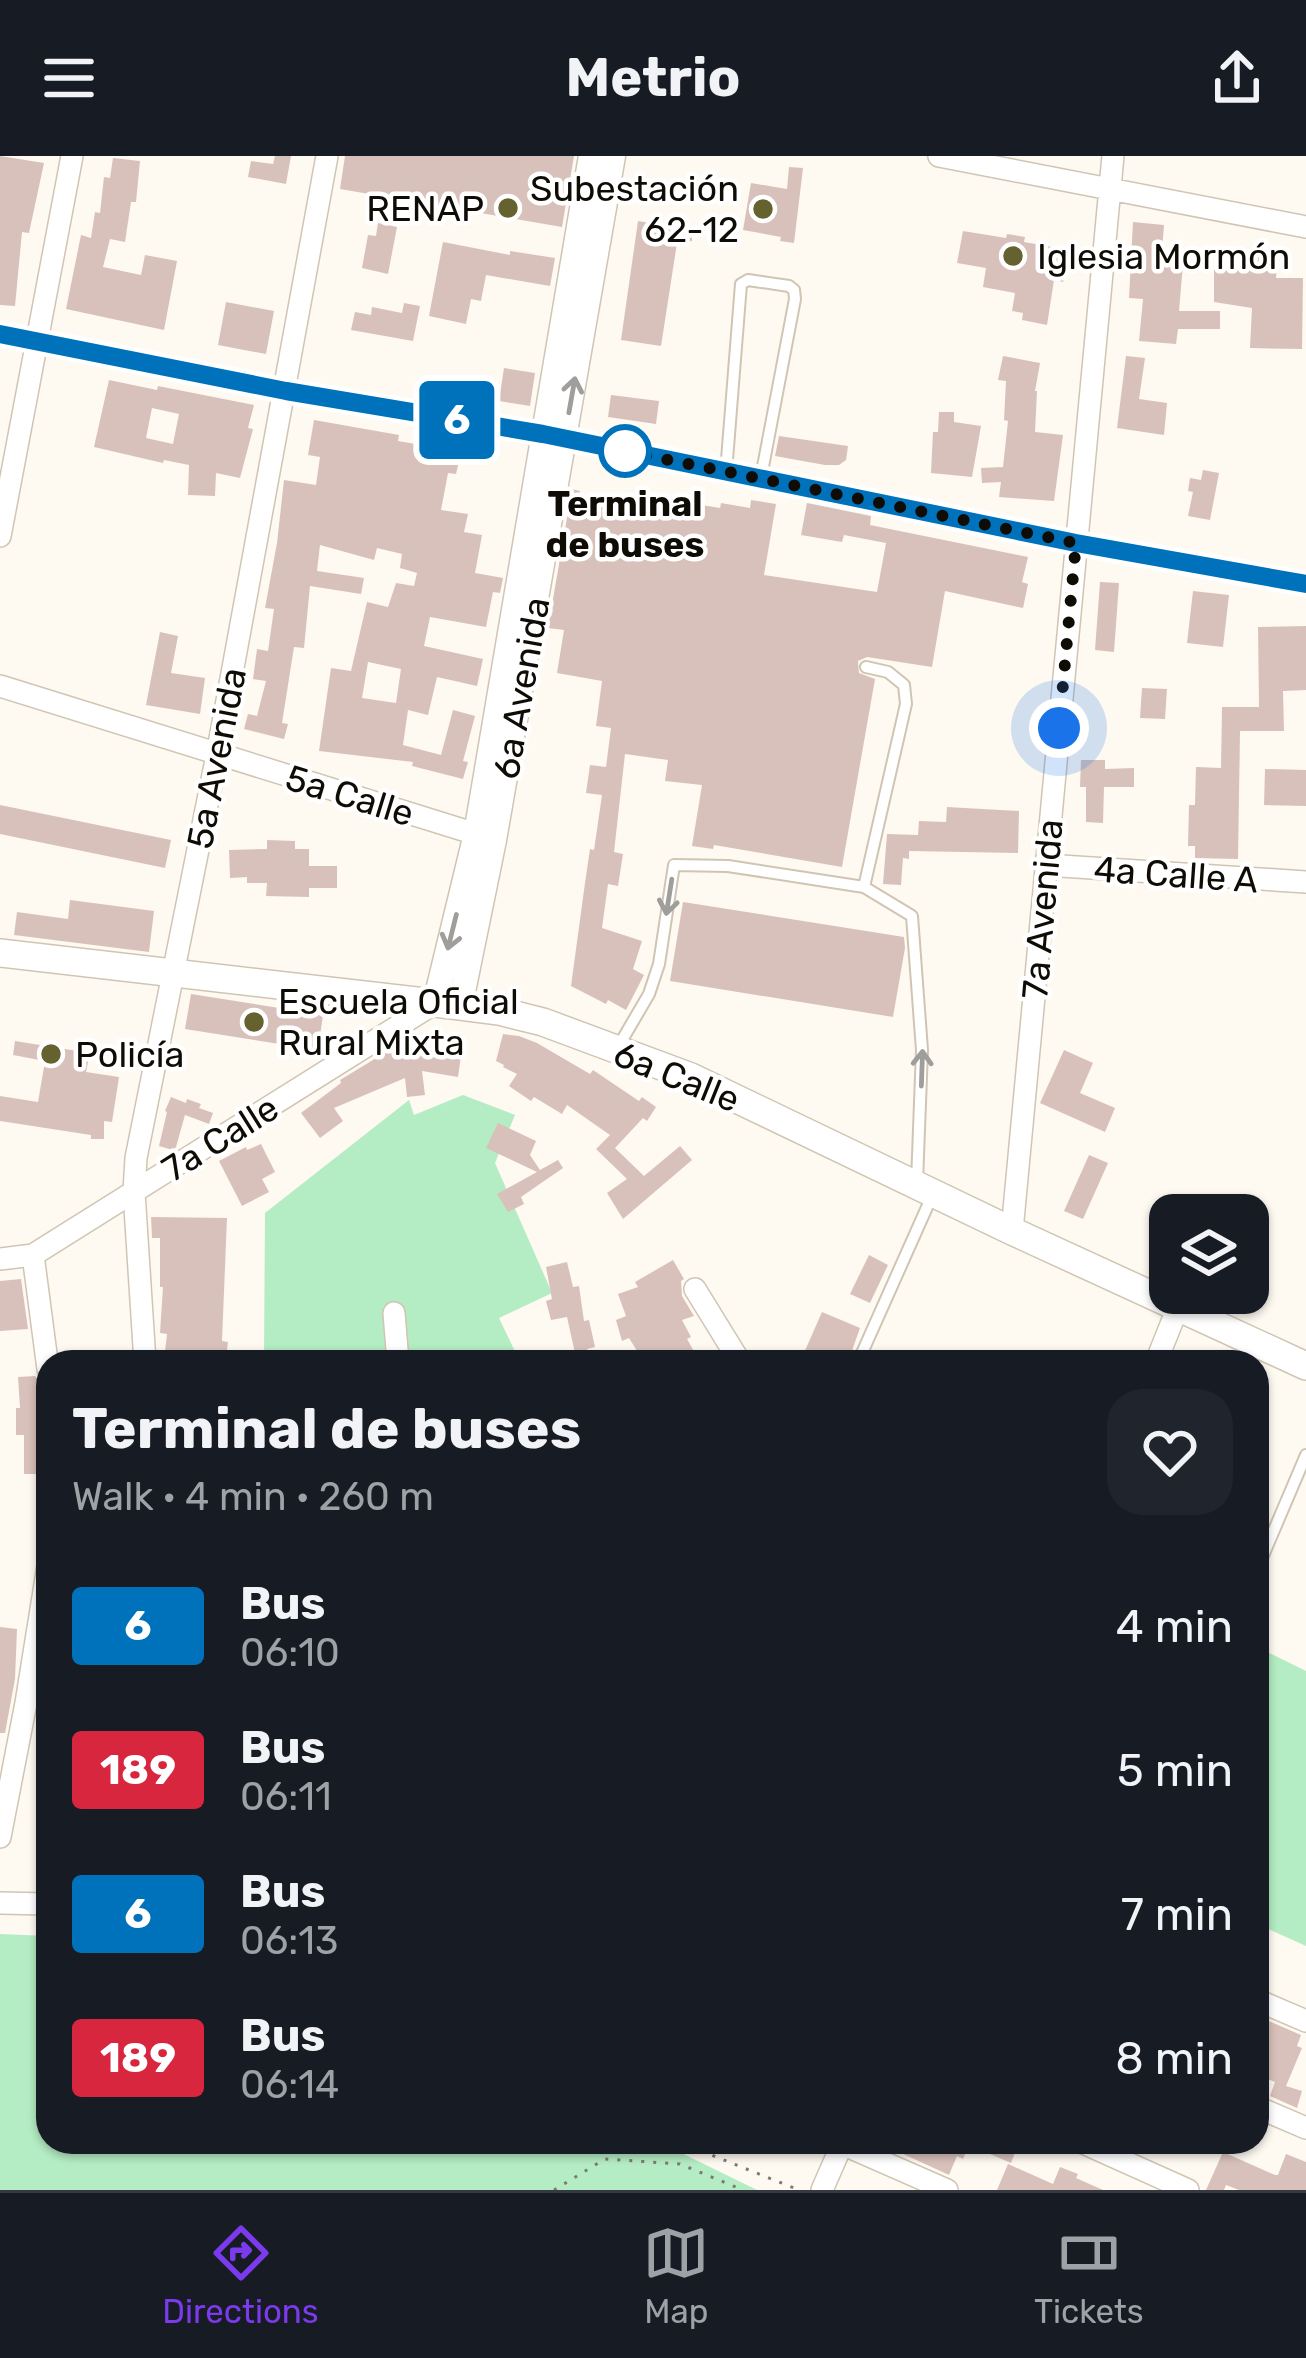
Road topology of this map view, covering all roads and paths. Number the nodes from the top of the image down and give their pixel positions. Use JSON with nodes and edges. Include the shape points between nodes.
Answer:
{"nodes":[{"id":1,"x":72,"y":156,"type":"edge"},
{"id":2,"x":326,"y":156,"type":"edge"},
{"id":3,"x":591,"y":156,"type":"edge"},
{"id":4,"x":613,"y":156,"type":"edge"},
{"id":5,"x":939,"y":156,"type":"edge"},
{"id":6,"x":1113,"y":156,"type":"edge"},
{"id":7,"x":1110,"y":189,"type":"junction"},
{"id":8,"x":1306,"y":227,"type":"edge"},
{"id":9,"x":0,"y":334,"type":"edge"},
{"id":10,"x":37,"y":340,"type":"junction"},
{"id":11,"x":286,"y":391,"type":"junction"},
{"id":12,"x":554,"y":436,"type":"junction"},
{"id":13,"x":726,"y":472,"type":"junction"},
{"id":14,"x":761,"y":478,"type":"junction"},
{"id":15,"x":0,"y":536,"type":"edge"},
{"id":16,"x":1076,"y":543,"type":"junction"},
{"id":17,"x":1306,"y":584,"type":"edge"},
{"id":18,"x":866,"y":667,"type":"dead end"},
{"id":19,"x":0,"y":686,"type":"edge"},
{"id":20,"x":217,"y":754,"type":"junction"},
{"id":21,"x":485,"y":837,"type":"junction"},
{"id":22,"x":1046,"y":866,"type":"junction"},
{"id":23,"x":1306,"y":882,"type":"edge"},
{"id":24,"x":864,"y":887,"type":"junction"},
{"id":25,"x":0,"y":953,"type":"edge"},
{"id":26,"x":174,"y":973,"type":"junction"},
{"id":27,"x":447,"y":1004,"type":"junction"},
{"id":28,"x":615,"y":1051,"type":"junction"},
{"id":29,"x":925,"y":1189,"type":"junction"},
{"id":30,"x":134,"y":1192,"type":"junction"},
{"id":31,"x":1012,"y":1231,"type":"junction"},
{"id":32,"x":32,"y":1256,"type":"junction"},
{"id":33,"x":0,"y":1258,"type":"edge"},
{"id":34,"x":695,"y":1289,"type":"dead end"},
{"id":35,"x":1149,"y":1294,"type":"edge"},
{"id":36,"x":394,"y":1313,"type":"dead end"},
{"id":37,"x":1175,"y":1314,"type":"edge"},
{"id":38,"x":1193,"y":1314,"type":"edge"},
{"id":39,"x":45,"y":1350,"type":"edge"},
{"id":40,"x":144,"y":1350,"type":"edge"},
{"id":41,"x":397,"y":1350,"type":"edge"},
{"id":42,"x":733,"y":1350,"type":"edge"},
{"id":43,"x":863,"y":1350,"type":"edge"},
{"id":44,"x":1161,"y":1350,"type":"edge"},
{"id":45,"x":1306,"y":1366,"type":"edge"},
{"id":46,"x":1306,"y":1455,"type":"edge"},
{"id":47,"x":1269,"y":1542,"type":"edge"},
{"id":48,"x":36,"y":1641,"type":"edge"},
{"id":49,"x":0,"y":1837,"type":"edge"},
{"id":50,"x":0,"y":1903,"type":"edge"},
{"id":51,"x":36,"y":1904,"type":"edge"},
{"id":52,"x":1269,"y":2005,"type":"edge"},
{"id":53,"x":1306,"y":2021,"type":"edge"},
{"id":54,"x":1269,"y":2112,"type":"edge"},
{"id":55,"x":1306,"y":2128,"type":"edge"},
{"id":56,"x":709,"y":2154,"type":"edge"},
{"id":57,"x":838,"y":2154,"type":"edge"},
{"id":58,"x":867,"y":2154,"type":"edge"},
{"id":59,"x":1108,"y":2154,"type":"edge"},
{"id":60,"x":554,"y":2190,"type":"edge"},
{"id":61,"x":743,"y":2190,"type":"edge"},
{"id":62,"x":799,"y":2190,"type":"edge"},
{"id":63,"x":822,"y":2190,"type":"edge"},
{"id":64,"x":946,"y":2190,"type":"edge"},
{"id":65,"x":1188,"y":2190,"type":"edge"}],
"edges":[{"from":1,"to":10,"type":"street"},
{"from":2,"to":11,"type":"street","name":"5a Avenida"},
{"from":3,"to":12,"type":"street","name":"6a Avenida"},
{"from":12,"to":4,"type":"street","name":"6a Avenida","one_way":true},
{"from":5,"to":7,"type":"street"},
{"from":6,"to":7,"type":"street","name":"7a Avenida"},
{"from":7,"to":8,"type":"street"},
{"from":7,"to":16,"type":"street","name":"7a Avenida"},
{"from":9,"to":10,"type":"street"},
{"from":10,"to":11,"type":"street"},
{"from":10,"to":15,"type":"street"},
{"from":11,"to":12,"type":"street"},
{"from":11,"to":20,"type":"street","name":"5a Avenida"},
{"from":12,"to":13,"type":"street"},
{"from":12,"to":21,"type":"street","name":"6a Avenida"},
{"from":13,"to":14,"type":"street"},
{"from":13,"to":14,"type":"lane","via":[[741,284],[789,286],[795,299]]},
{"from":14,"to":16,"type":"street"},
{"from":16,"to":17,"type":"street"},
{"from":16,"to":22,"type":"street","name":"7a Avenida"},
{"from":18,"to":24,"type":"lane","via":[[904,685],[906,704]]},
{"from":19,"to":20,"type":"street","name":"5a Calle"},
{"from":20,"to":21,"type":"street","name":"5a Calle"},
{"from":20,"to":26,"type":"street","name":"5a Avenida"},
{"from":21,"to":27,"type":"street","name":"6a Avenida"},
{"from":22,"to":23,"type":"street","name":"4a Calle A"},
{"from":22,"to":31,"type":"street","name":"7a Avenida"},
{"from":24,"to":28,"type":"lane","one_way":true,"via":[[674,866],[650,994]]},
{"from":29,"to":24,"type":"lane","one_way":true,"via":[[912,916]]},
{"from":25,"to":26,"type":"main road","name":"6a Calle"},
{"from":26,"to":27,"type":"main road","name":"6a Calle"},
{"from":26,"to":30,"type":"street","name":"5a Avenida"},
{"from":27,"to":28,"type":"main road","name":"6a Calle","via":[[543,1022]]},
{"from":27,"to":30,"type":"street","name":"7a Calle"},
{"from":28,"to":29,"type":"main road","name":"6a Calle","via":[[691,1077]]},
{"from":29,"to":31,"type":"main road","name":"6a Calle"},
{"from":29,"to":43,"type":"lane"},
{"from":30,"to":32,"type":"street","name":"7a Calle"},
{"from":30,"to":40,"type":"street","name":"5a Avenida"},
{"from":31,"to":35,"type":"main road","name":"6a Calle"},
{"from":32,"to":33,"type":"street","name":"7a Calle"},
{"from":32,"to":39,"type":"street"},
{"from":34,"to":42,"type":"street"},
{"from":36,"to":41,"type":"street"},
{"from":37,"to":44,"type":"street"},
{"from":38,"to":45,"type":"main road","name":"6a Calle"},
{"from":46,"to":47,"type":"lane"},
{"from":48,"to":49,"type":"street"},
{"from":50,"to":51,"type":"street"},
{"from":52,"to":53,"type":"street"},
{"from":54,"to":55,"type":"street"},
{"from":56,"to":62,"type":"path"},
{"from":57,"to":63,"type":"street"},
{"from":58,"to":64,"type":"street"},
{"from":59,"to":65,"type":"street"},
{"from":60,"to":61,"type":"path","via":[[605,2159],[680,2164]]}]}
